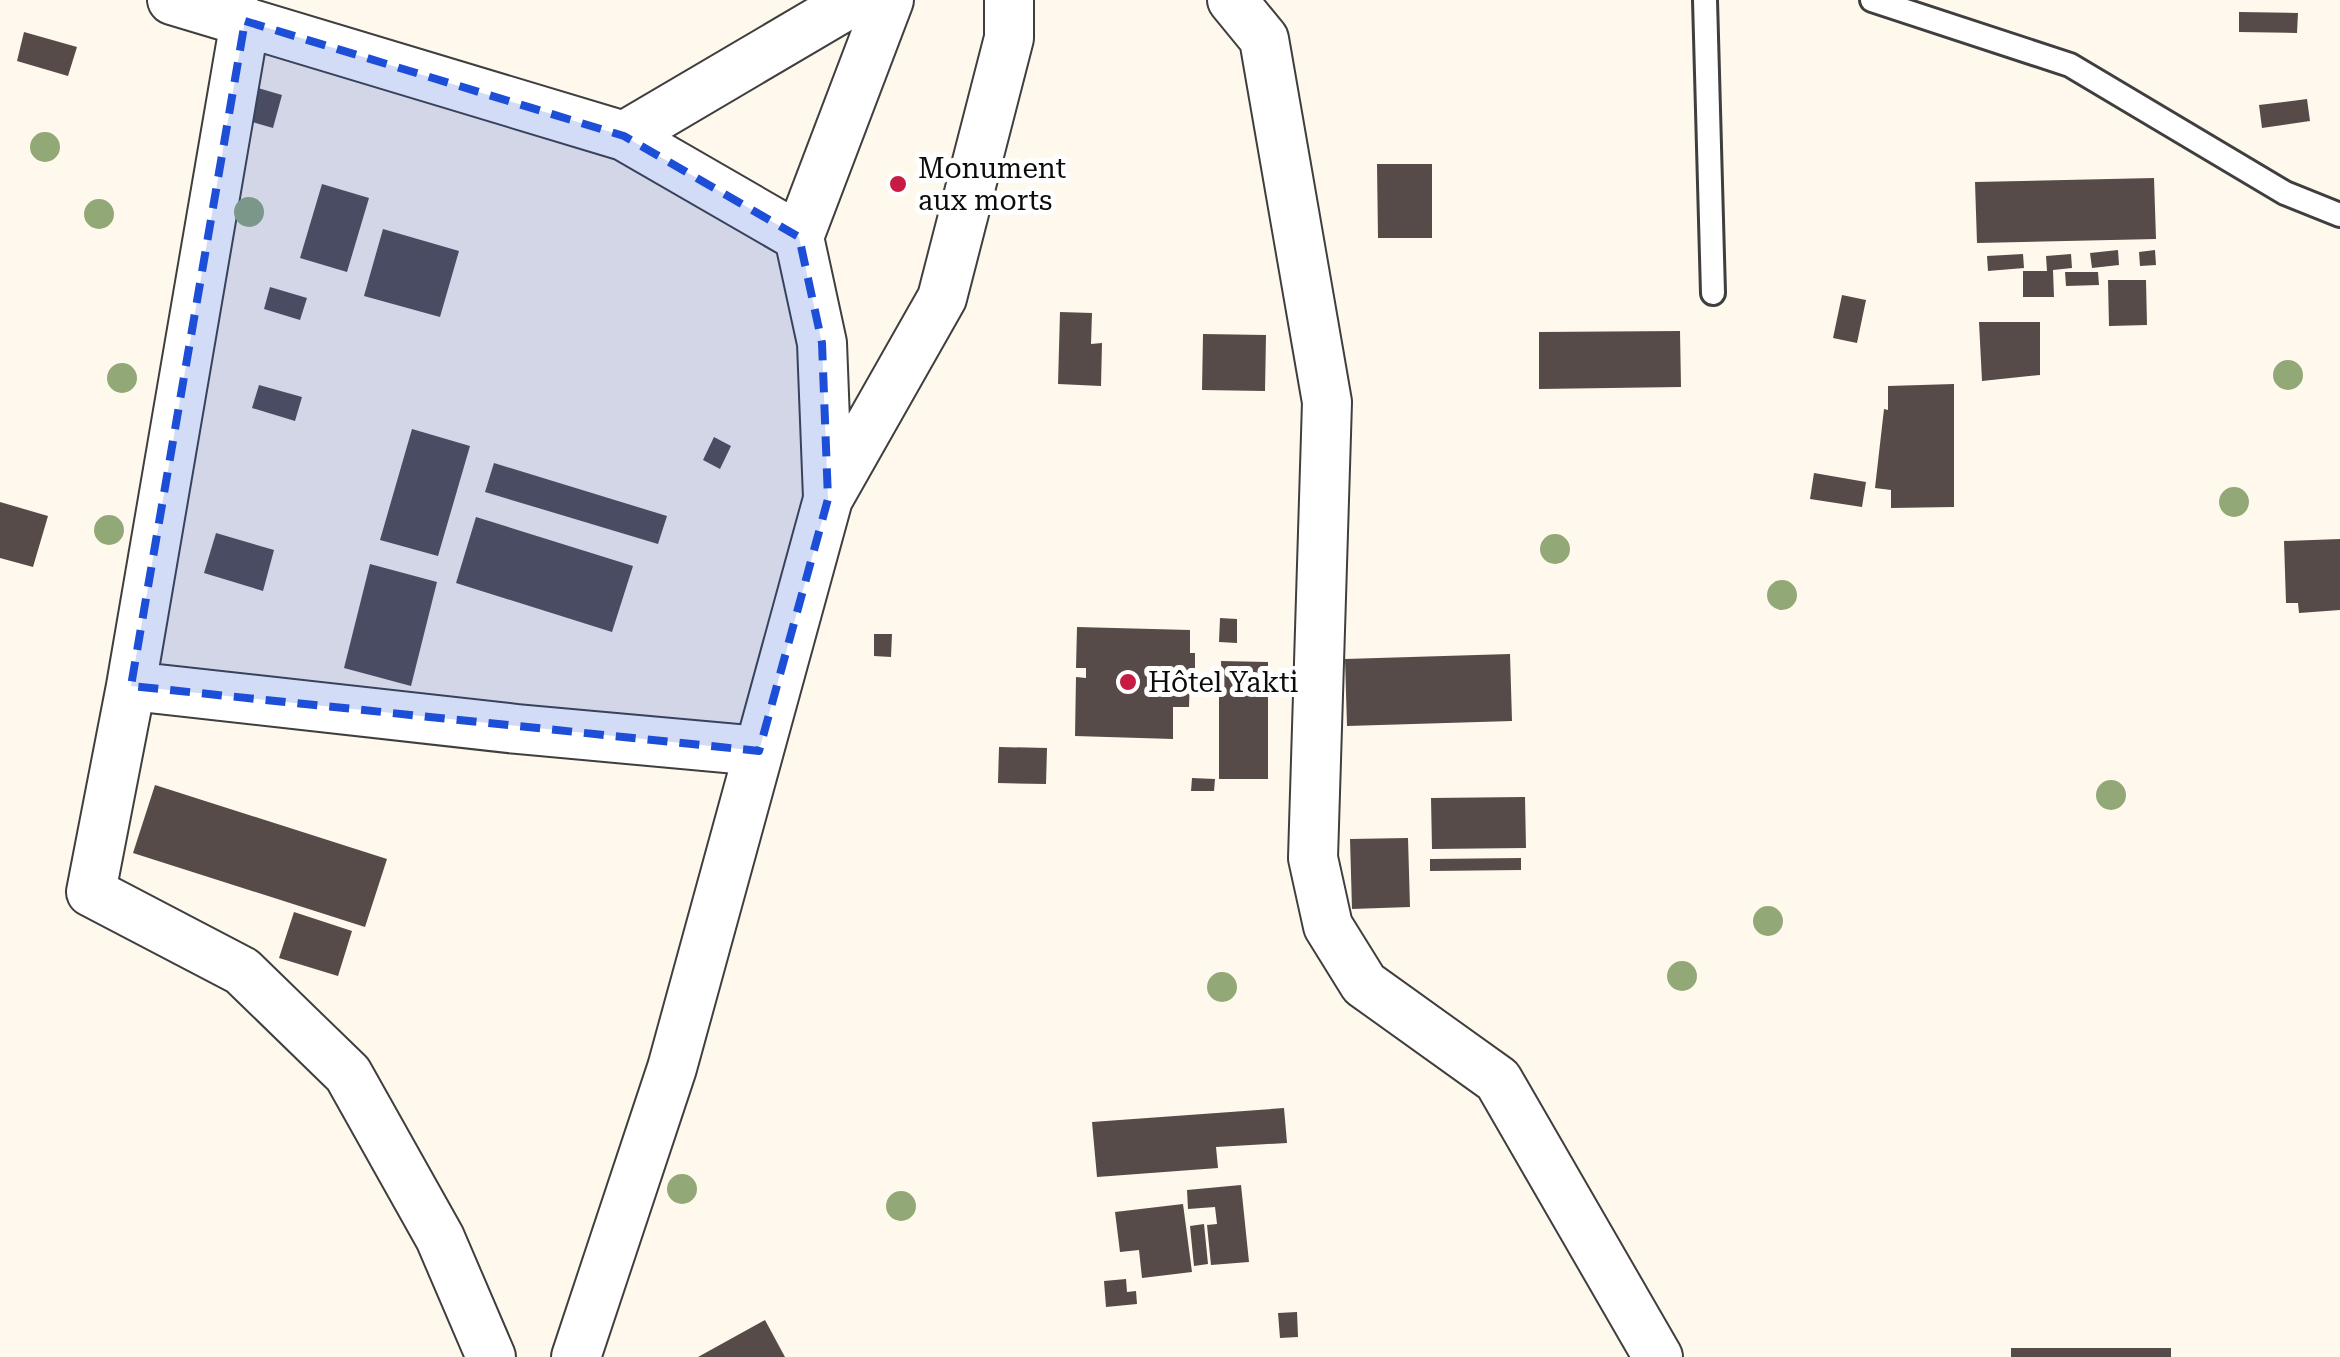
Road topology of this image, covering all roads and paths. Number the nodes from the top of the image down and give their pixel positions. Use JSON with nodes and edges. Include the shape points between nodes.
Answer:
{"nodes":[{"id":1,"x":172,"y":0,"type":"edge"},
{"id":2,"x":855,"y":0,"type":"edge"},
{"id":3,"x":889,"y":0,"type":"edge"},
{"id":4,"x":1010,"y":0,"type":"edge"},
{"id":5,"x":1232,"y":0,"type":"edge"},
{"id":6,"x":1706,"y":0,"type":"edge"},
{"id":7,"x":1872,"y":0,"type":"edge"},
{"id":8,"x":1265,"y":19,"type":"edge"},
{"id":9,"x":246,"y":22,"type":"junction"},
{"id":10,"x":624,"y":136,"type":"junction"},
{"id":11,"x":2340,"y":215,"type":"edge"},
{"id":12,"x":799,"y":237,"type":"junction"},
{"id":13,"x":1713,"y":294,"type":"dead end"},
{"id":14,"x":828,"y":499,"type":"junction"},
{"id":15,"x":131,"y":686,"type":"junction"},
{"id":16,"x":759,"y":751,"type":"junction"},
{"id":17,"x":491,"y":1357,"type":"edge"},
{"id":18,"x":576,"y":1357,"type":"edge"},
{"id":19,"x":1658,"y":1357,"type":"edge"}],
"edges":[{"from":1,"to":9,"type":"street"},
{"from":2,"to":10,"type":"street"},
{"from":3,"to":12,"type":"street"},
{"from":4,"to":14,"type":"street","via":[[1009,38],[942,298]]},
{"from":5,"to":8,"type":"street"},
{"from":6,"to":13,"type":"lane"},
{"from":7,"to":11,"type":"lane","via":[[2070,65],[2286,194]]},
{"from":8,"to":19,"type":"street","via":[[1327,402],[1313,858],[1328,926],[1364,984],[1498,1080]]},
{"from":9,"to":10,"type":"street"},
{"from":9,"to":15,"type":"street"},
{"from":10,"to":12,"type":"street"},
{"from":12,"to":14,"type":"street","via":[[822,342]]},
{"from":14,"to":16,"type":"street"},
{"from":15,"to":16,"type":"street"},
{"from":15,"to":17,"type":"street","via":[[90,892],[242,971],[348,1074],[440,1238]]},
{"from":16,"to":18,"type":"street","via":[[672,1068]]}]}
